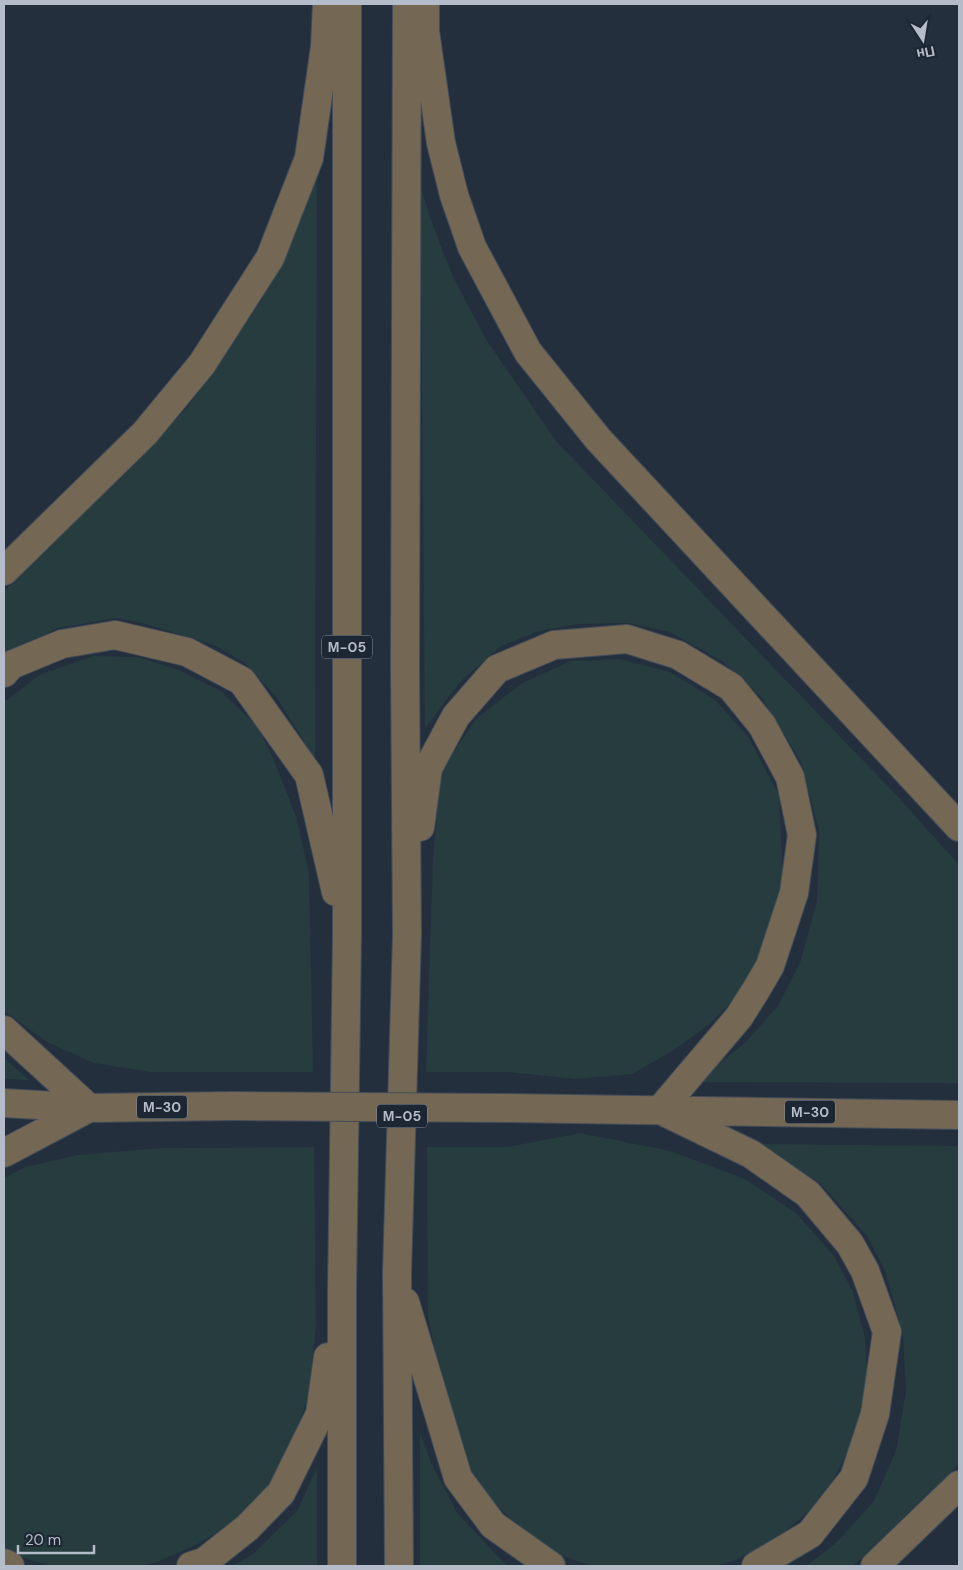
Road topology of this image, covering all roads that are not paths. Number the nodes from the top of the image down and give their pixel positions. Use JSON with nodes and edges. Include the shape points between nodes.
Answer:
{"nodes":[{"id":1,"x":327,"y":4,"type":"edge"},
{"id":2,"x":347,"y":4,"type":"edge"},
{"id":3,"x":408,"y":4,"type":"edge"},
{"id":4,"x":425,"y":4,"type":"edge"},
{"id":5,"x":4,"y":571,"type":"edge"},
{"id":6,"x":4,"y":673,"type":"edge"},
{"id":7,"x":959,"y":827,"type":"edge"},
{"id":8,"x":407,"y":935,"type":"junction"},
{"id":9,"x":347,"y":938,"type":"junction"},
{"id":10,"x":4,"y":1030,"type":"edge"},
{"id":11,"x":4,"y":1104,"type":"edge"},
{"id":12,"x":89,"y":1108,"type":"junction"},
{"id":13,"x":660,"y":1110,"type":"junction"},
{"id":14,"x":959,"y":1115,"type":"edge"},
{"id":15,"x":4,"y":1153,"type":"edge"},
{"id":16,"x":396,"y":1273,"type":"junction"},
{"id":17,"x":342,"y":1291,"type":"junction"},
{"id":18,"x":959,"y":1485,"type":"edge"},
{"id":19,"x":4,"y":1563,"type":"edge"},
{"id":20,"x":10,"y":1566,"type":"edge"},
{"id":21,"x":191,"y":1566,"type":"edge"},
{"id":22,"x":342,"y":1566,"type":"edge"},
{"id":23,"x":399,"y":1566,"type":"edge"},
{"id":24,"x":551,"y":1566,"type":"edge"},
{"id":25,"x":756,"y":1566,"type":"edge"},
{"id":26,"x":875,"y":1566,"type":"edge"}],
"edges":[{"from":1,"to":5,"type":"highway","via":[[325,47],[309,158],[270,258],[202,364],[144,433]]},
{"from":2,"to":9,"type":"highway","number":"М-05"},
{"from":3,"to":8,"type":"highway","number":"М-05"},
{"from":4,"to":7,"type":"highway","via":[[425,31],[442,143],[454,195],[472,247],[528,352],[598,439]]},
{"from":6,"to":9,"type":"highway","via":[[11,665],[62,644],[115,635],[187,652],[242,681],[309,775]]},
{"from":8,"to":13,"type":"highway","via":[[428,768],[456,716],[497,670],[554,645],[627,639],[678,655],[731,687],[762,725],[790,777],[802,835],[794,892],[770,966],[756,990],[739,1017]]},
{"from":8,"to":16,"type":"highway","number":"М-05"},
{"from":9,"to":17,"type":"highway","number":"М-05"},
{"from":10,"to":12,"type":"highway"},
{"from":11,"to":12,"type":"highway","number":"М-30"},
{"from":12,"to":13,"type":"highway","number":"М-30","bridge":true,"via":[[234,1106]]},
{"from":12,"to":15,"type":"highway"},
{"from":13,"to":14,"type":"highway","number":"М-30"},
{"from":13,"to":25,"type":"highway","via":[[750,1154],[808,1194],[854,1251],[865,1270],[887,1332],[875,1414],[854,1478],[810,1534]]},
{"from":16,"to":23,"type":"highway","number":"М-05"},
{"from":16,"to":24,"type":"highway","via":[[458,1478],[493,1525]]},
{"from":17,"to":21,"type":"highway","via":[[330,1340],[320,1414],[281,1494],[247,1528],[204,1562]]},
{"from":17,"to":22,"type":"highway","number":"М-05"},
{"from":18,"to":26,"type":"highway"},
{"from":19,"to":20,"type":"highway"}]}
